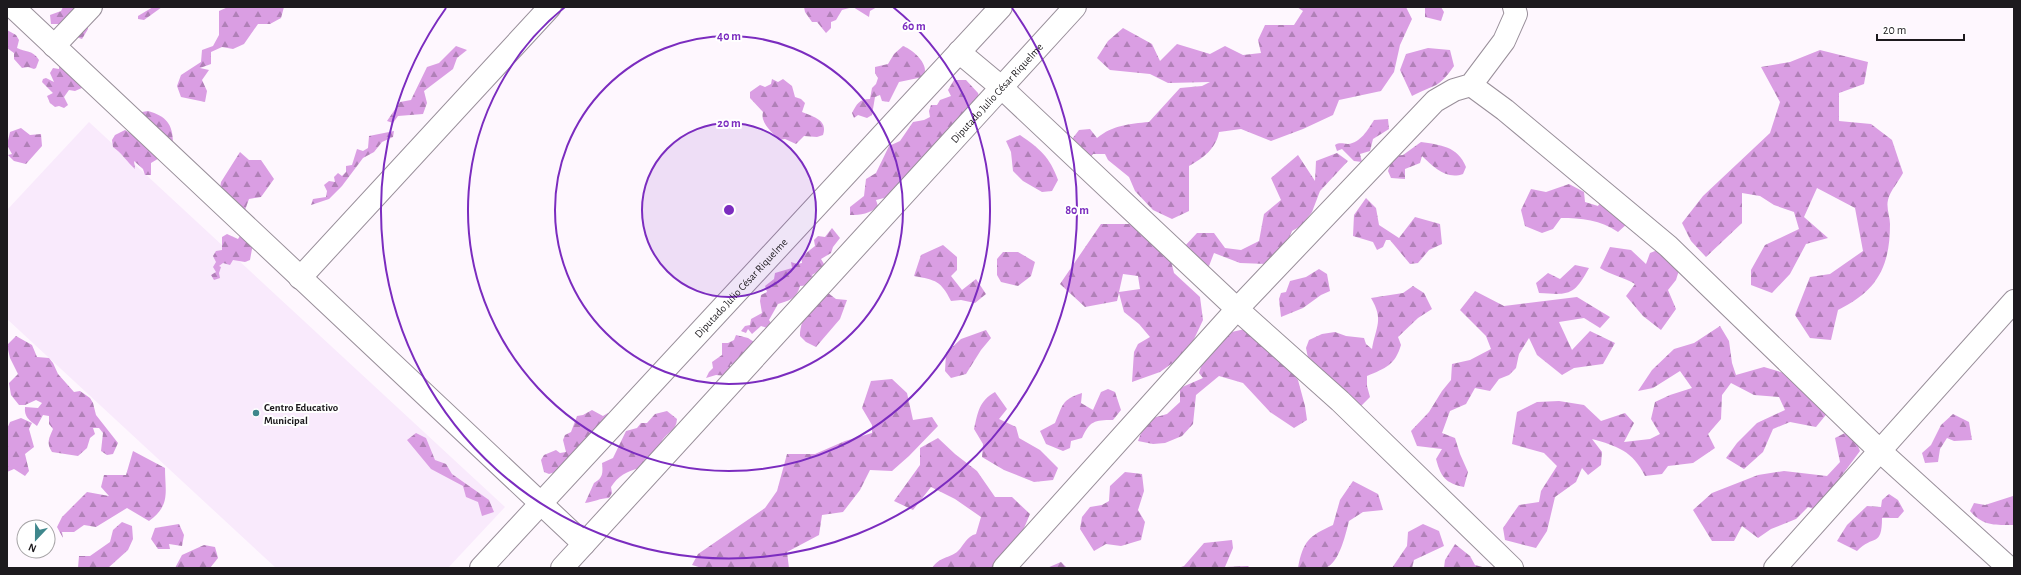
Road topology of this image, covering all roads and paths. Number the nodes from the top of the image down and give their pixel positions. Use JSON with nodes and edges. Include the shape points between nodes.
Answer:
{"nodes":[{"id":1,"x":13,"y":7,"type":"edge"},
{"id":2,"x":90,"y":7,"type":"edge"},
{"id":3,"x":550,"y":7,"type":"edge"},
{"id":4,"x":1001,"y":7,"type":"edge"},
{"id":5,"x":1514,"y":7,"type":"edge"},
{"id":6,"x":1064,"y":11,"type":"edge"},
{"id":7,"x":54,"y":46,"type":"junction"},
{"id":8,"x":959,"y":52,"type":"junction"},
{"id":9,"x":1471,"y":85,"type":"junction"},
{"id":10,"x":1001,"y":87,"type":"junction"},
{"id":11,"x":300,"y":278,"type":"junction"},
{"id":12,"x":2014,"y":301,"type":"edge"},
{"id":13,"x":1237,"y":309,"type":"junction"},
{"id":14,"x":1880,"y":451,"type":"junction"},
{"id":15,"x":541,"y":504,"type":"junction"},
{"id":16,"x":584,"y":544,"type":"junction"},
{"id":17,"x":487,"y":566,"type":"edge"},
{"id":18,"x":562,"y":568,"type":"edge"},
{"id":19,"x":1004,"y":568,"type":"edge"},
{"id":20,"x":1512,"y":568,"type":"edge"},
{"id":21,"x":1775,"y":568,"type":"edge"},
{"id":22,"x":2009,"y":568,"type":"edge"}],
"edges":[{"from":1,"to":7,"type":"street"},
{"from":2,"to":7,"type":"street"},
{"from":3,"to":11,"type":"street"},
{"from":4,"to":8,"type":"street","name":"Diputado Julio César Riquelme"},
{"from":5,"to":9,"type":"street","via":[[1516,14],[1504,41]]},
{"from":6,"to":10,"type":"street","name":"Diputado Julio César Riquelme"},
{"from":7,"to":11,"type":"street"},
{"from":8,"to":10,"type":"street"},
{"from":8,"to":15,"type":"street","name":"Diputado Julio César Riquelme"},
{"from":9,"to":13,"type":"street","via":[[1454,90],[1435,101]]},
{"from":9,"to":14,"type":"street","via":[[1505,110],[1668,246]]},
{"from":10,"to":13,"type":"street"},
{"from":10,"to":16,"type":"street","name":"Diputado Julio César Riquelme"},
{"from":11,"to":15,"type":"street"},
{"from":12,"to":14,"type":"street"},
{"from":13,"to":19,"type":"street"},
{"from":13,"to":20,"type":"street","via":[[1340,400]]},
{"from":14,"to":21,"type":"street"},
{"from":14,"to":22,"type":"street"},
{"from":15,"to":16,"type":"street"},
{"from":15,"to":17,"type":"street","name":"Diputado Julio César Riquelme"},
{"from":16,"to":18,"type":"street","name":"Diputado Julio César Riquelme"}]}
